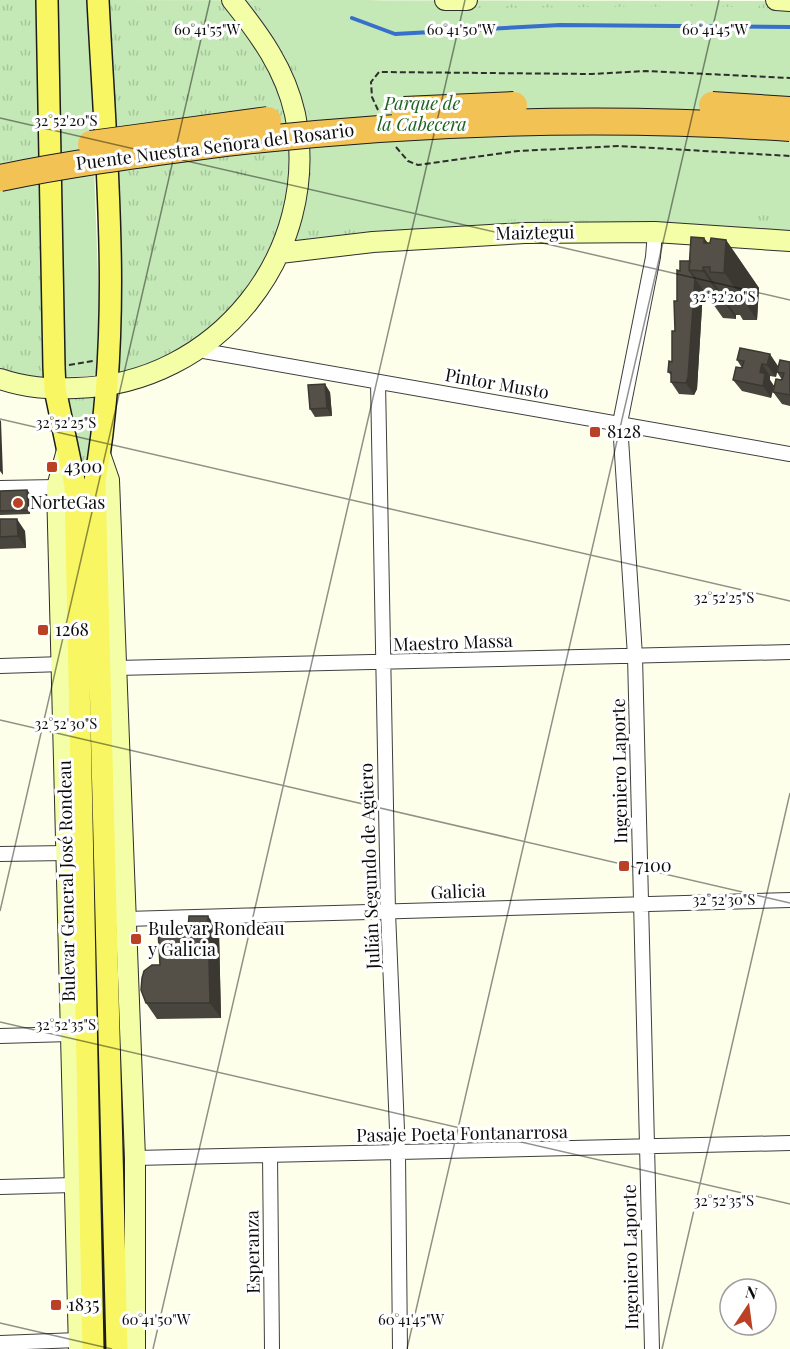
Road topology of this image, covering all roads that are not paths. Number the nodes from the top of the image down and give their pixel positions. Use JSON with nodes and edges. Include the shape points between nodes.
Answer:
{"nodes":[{"id":1,"x":47,"y":0,"type":"edge"},
{"id":2,"x":98,"y":0,"type":"edge"},
{"id":3,"x":232,"y":0,"type":"edge"},
{"id":4,"x":445,"y":0,"type":"edge"},
{"id":5,"x":467,"y":0,"type":"edge"},
{"id":6,"x":776,"y":0,"type":"edge"},
{"id":7,"x":790,"y":1,"type":"edge"},
{"id":8,"x":790,"y":110,"type":"edge"},
{"id":9,"x":790,"y":128,"type":"edge"},
{"id":10,"x":0,"y":160,"type":"edge"},
{"id":11,"x":0,"y":178,"type":"edge"},
{"id":12,"x":655,"y":232,"type":"junction"},
{"id":13,"x":790,"y":241,"type":"edge"},
{"id":14,"x":280,"y":253,"type":"junction"},
{"id":15,"x":198,"y":350,"type":"junction"},
{"id":16,"x":0,"y":379,"type":"edge"},
{"id":17,"x":378,"y":382,"type":"junction"},
{"id":18,"x":108,"y":386,"type":"junction"},
{"id":19,"x":55,"y":389,"type":"junction"},
{"id":20,"x":620,"y":423,"type":"junction"},
{"id":21,"x":67,"y":450,"type":"junction"},
{"id":22,"x":100,"y":454,"type":"junction"},
{"id":23,"x":790,"y":454,"type":"edge"},
{"id":24,"x":57,"y":487,"type":"junction"},
{"id":25,"x":0,"y":488,"type":"edge"},
{"id":26,"x":790,"y":652,"type":"edge"},
{"id":27,"x":635,"y":656,"type":"junction"},
{"id":28,"x":382,"y":663,"type":"junction"},
{"id":29,"x":63,"y":664,"type":"junction"},
{"id":30,"x":0,"y":666,"type":"edge"},
{"id":31,"x":116,"y":668,"type":"junction"},
{"id":32,"x":67,"y":853,"type":"junction"},
{"id":33,"x":0,"y":854,"type":"edge"},
{"id":34,"x":790,"y":900,"type":"edge"},
{"id":35,"x":641,"y":904,"type":"junction"},
{"id":36,"x":388,"y":912,"type":"junction"},
{"id":37,"x":126,"y":920,"type":"junction"},
{"id":38,"x":70,"y":1034,"type":"junction"},
{"id":39,"x":0,"y":1036,"type":"edge"},
{"id":40,"x":87,"y":1130,"type":"junction"},
{"id":41,"x":790,"y":1143,"type":"edge"},
{"id":42,"x":647,"y":1147,"type":"junction"},
{"id":43,"x":398,"y":1154,"type":"junction"},
{"id":44,"x":270,"y":1155,"type":"junction"},
{"id":45,"x":135,"y":1158,"type":"junction"},
{"id":46,"x":73,"y":1185,"type":"junction"},
{"id":47,"x":0,"y":1186,"type":"edge"},
{"id":48,"x":75,"y":1208,"type":"junction"},
{"id":49,"x":0,"y":1342,"type":"edge"},
{"id":50,"x":83,"y":1346,"type":"edge"},
{"id":51,"x":117,"y":1349,"type":"edge"},
{"id":52,"x":135,"y":1349,"type":"edge"},
{"id":53,"x":272,"y":1349,"type":"edge"},
{"id":54,"x":400,"y":1349,"type":"edge"},
{"id":55,"x":652,"y":1349,"type":"edge"}],
"edges":[{"from":1,"to":19,"type":"main road","name":"Bulevar General José Rondeau"},
{"from":2,"to":18,"type":"main road","name":"Bulevar General José Rondeau","via":[[110,278]]},
{"from":3,"to":14,"type":"main road","via":[[266,43],[283,75],[295,113],[299,183]]},
{"from":4,"to":5,"type":"main road"},
{"from":6,"to":7,"type":"main road"},
{"from":8,"to":10,"type":"highway","name":"Puente Nuestra Señora del Rosario","bridge":true,"via":[[578,104],[370,111],[146,135]]},
{"from":9,"to":11,"type":"highway","name":"Puente Nuestra Señora del Rosario","bridge":true,"via":[[582,121],[376,128],[150,153]]},
{"from":12,"to":13,"type":"main road","name":"Maiztegui"},
{"from":12,"to":14,"type":"main road","name":"Maiztegui","via":[[449,236]]},
{"from":12,"to":20,"type":"street","name":"Ingeniero Laporte"},
{"from":14,"to":15,"type":"main road","via":[[250,303],[224,331]]},
{"from":15,"to":17,"type":"street","name":"Pintor Musto"},
{"from":15,"to":18,"type":"main road","via":[[169,367]]},
{"from":16,"to":19,"type":"main road"},
{"from":17,"to":20,"type":"street","name":"Pintor Musto"},
{"from":17,"to":28,"type":"street","name":"Julián Segundo de Agüero"},
{"from":18,"to":19,"type":"main road"},
{"from":18,"to":22,"type":"main road","name":"Bulevar General José Rondeau"},
{"from":19,"to":21,"type":"main road","name":"Bulevar General José Rondeau"},
{"from":20,"to":23,"type":"street","name":"Pintor Musto"},
{"from":20,"to":27,"type":"street","name":"Ingeniero Laporte"},
{"from":21,"to":24,"type":"main road","name":"Bulevar General José Rondeau"},
{"from":21,"to":40,"type":"main road","name":"Bulevar General José Rondeau","via":[[75,485]]},
{"from":22,"to":31,"type":"main road","name":"Bulevar General José Rondeau","via":[[109,480]]},
{"from":22,"to":51,"type":"main road","name":"Bulevar General José Rondeau","via":[[95,481]]},
{"from":24,"to":25,"type":"street"},
{"from":24,"to":29,"type":"main road","name":"Bulevar General José Rondeau"},
{"from":26,"to":27,"type":"street","name":"Maestro Massa"},
{"from":27,"to":28,"type":"street","name":"Maestro Massa"},
{"from":27,"to":35,"type":"street","name":"Ingeniero Laporte"},
{"from":28,"to":31,"type":"street","name":"Maestro Massa"},
{"from":28,"to":36,"type":"street","name":"Julián Segundo de Agüero"},
{"from":29,"to":30,"type":"street"},
{"from":29,"to":32,"type":"main road","name":"Bulevar General José Rondeau"},
{"from":31,"to":37,"type":"main road","name":"Bulevar General José Rondeau"},
{"from":32,"to":33,"type":"street"},
{"from":32,"to":38,"type":"main road","name":"Bulevar General José Rondeau"},
{"from":34,"to":35,"type":"street","name":"Galicia"},
{"from":35,"to":36,"type":"street","name":"Galicia"},
{"from":35,"to":42,"type":"street","name":"Ingeniero Laporte"},
{"from":36,"to":37,"type":"street","name":"Galicia"},
{"from":36,"to":43,"type":"street","name":"Julián Segundo de Agüero"},
{"from":37,"to":45,"type":"main road","name":"Bulevar General José Rondeau"},
{"from":38,"to":39,"type":"street"},
{"from":38,"to":46,"type":"main road","name":"Bulevar General José Rondeau"},
{"from":40,"to":48,"type":"main road"},
{"from":40,"to":50,"type":"main road","name":"Bulevar General José Rondeau"},
{"from":41,"to":42,"type":"street","name":"Pasaje Poeta Fontanarrosa"},
{"from":42,"to":43,"type":"street","name":"Pasaje Poeta Fontanarrosa"},
{"from":42,"to":55,"type":"street","name":"Ingeniero Laporte"},
{"from":43,"to":44,"type":"street","name":"Pasaje Poeta Fontanarrosa"},
{"from":43,"to":54,"type":"street","name":"Julián Segundo de Agüero"},
{"from":44,"to":45,"type":"street","name":"Pasaje Poeta Fontanarrosa"},
{"from":44,"to":53,"type":"street","name":"Esperanza"},
{"from":45,"to":52,"type":"main road","name":"Bulevar General José Rondeau"},
{"from":46,"to":47,"type":"street"},
{"from":46,"to":48,"type":"main road","name":"Bulevar General José Rondeau"},
{"from":48,"to":50,"type":"main road","name":"Bulevar General José Rondeau"},
{"from":49,"to":50,"type":"street"}]}
